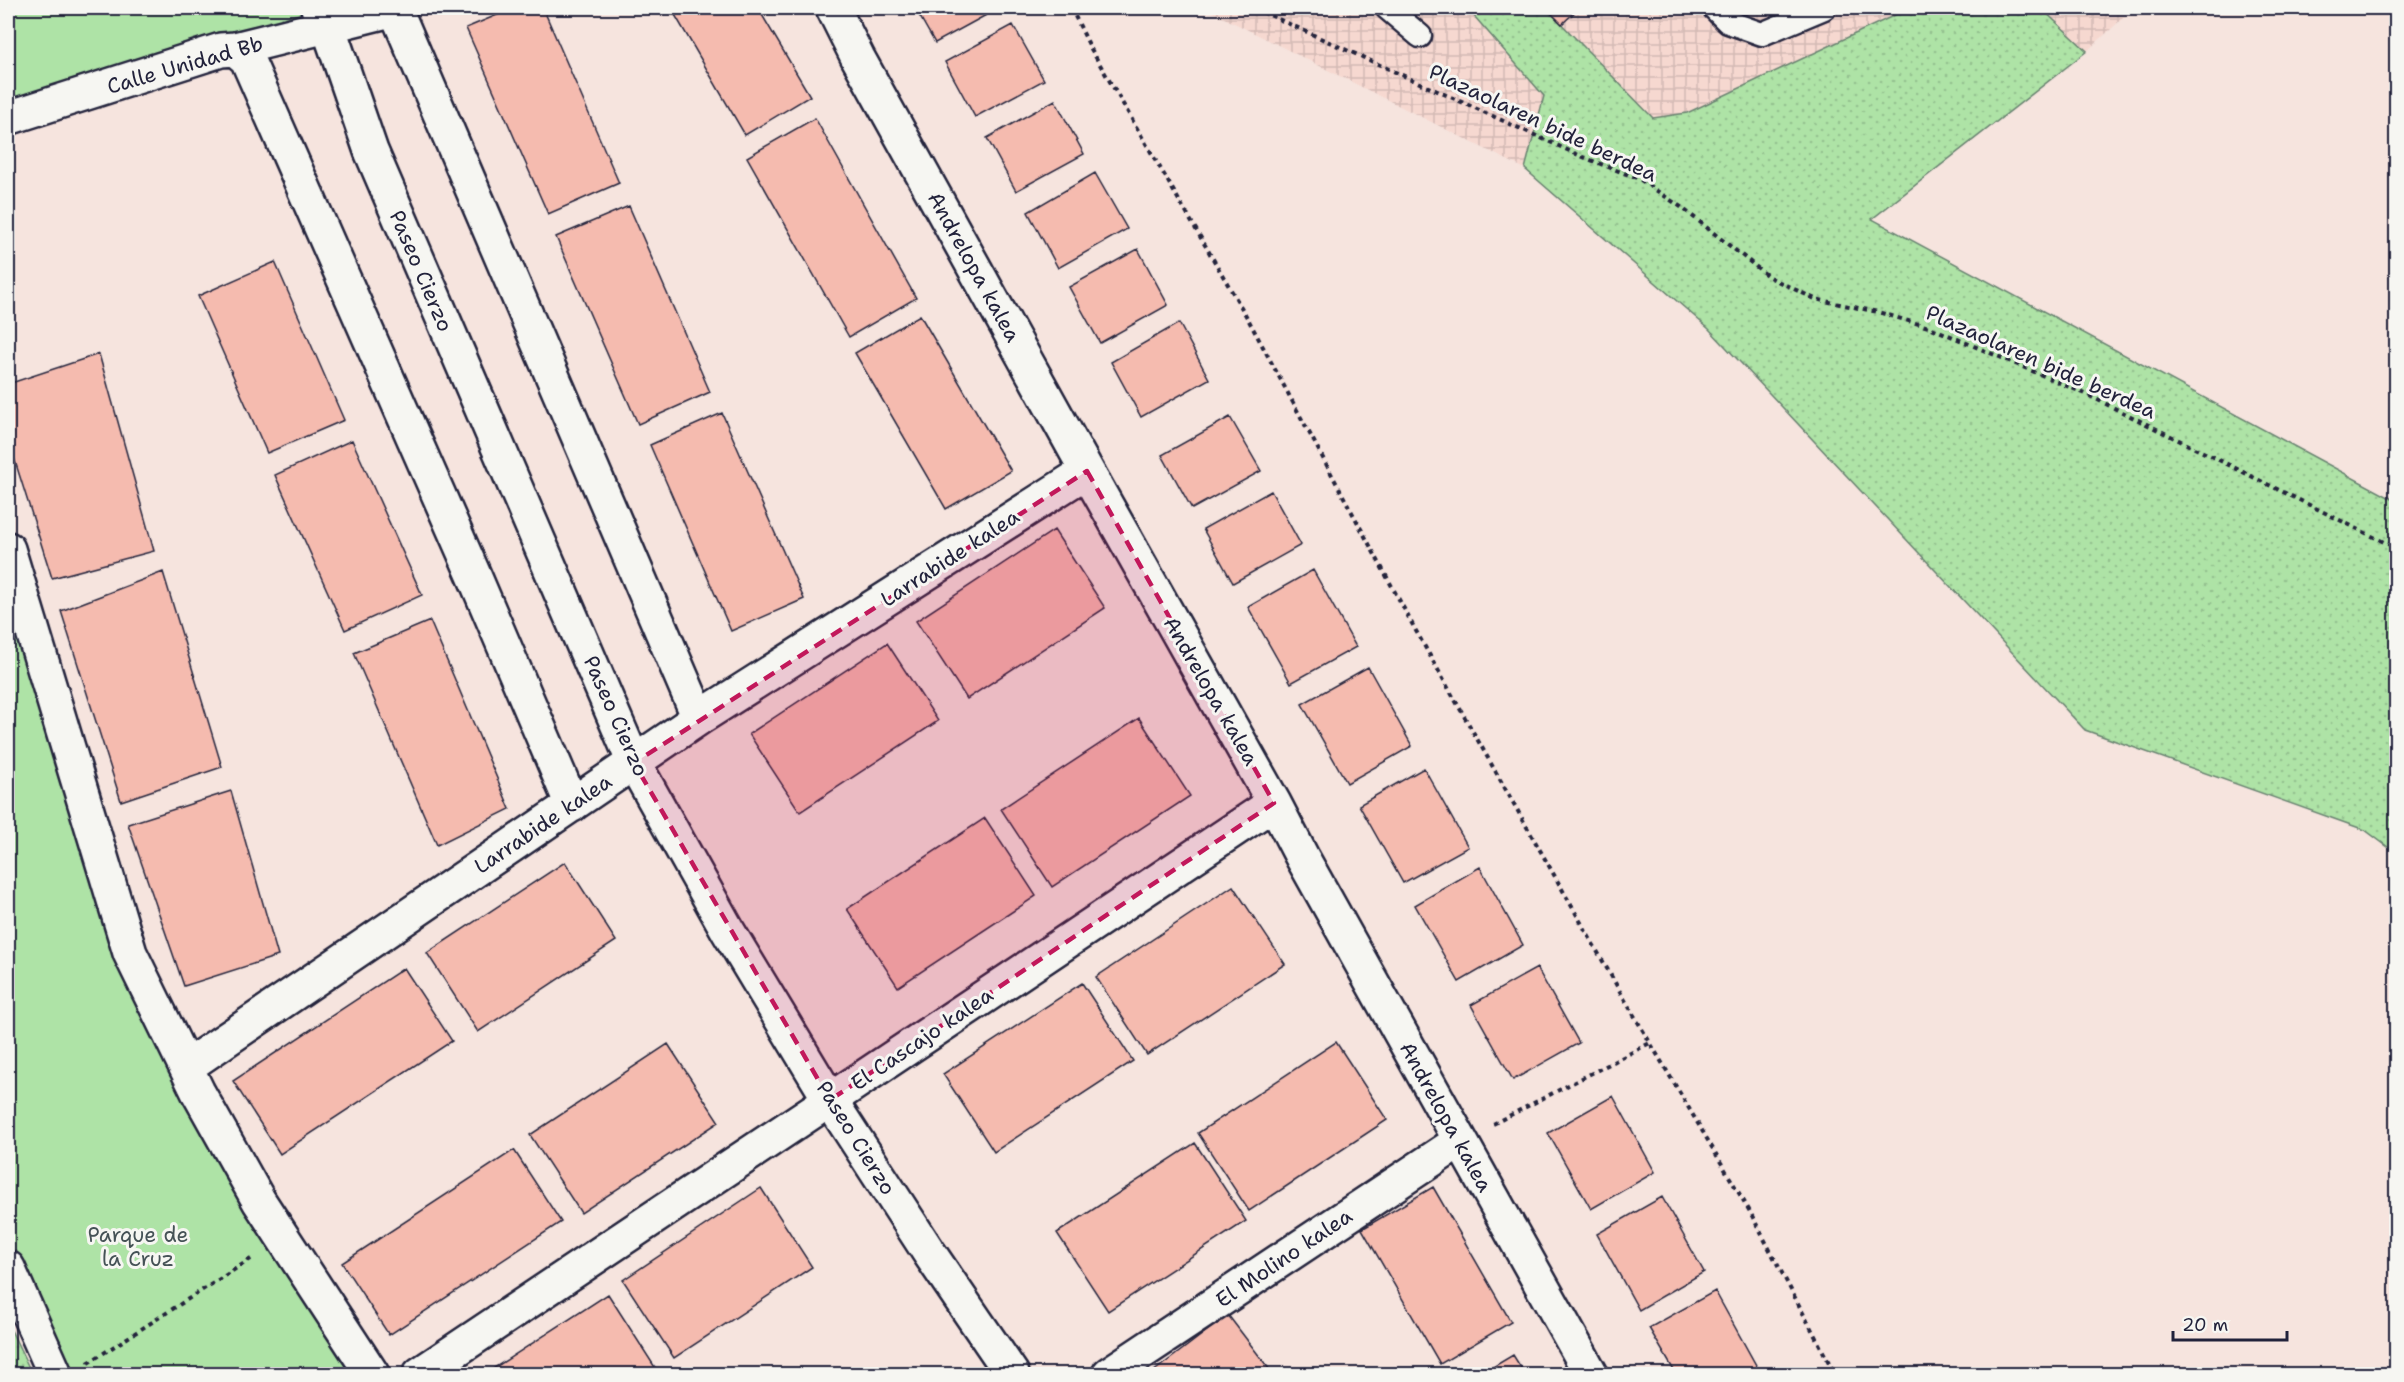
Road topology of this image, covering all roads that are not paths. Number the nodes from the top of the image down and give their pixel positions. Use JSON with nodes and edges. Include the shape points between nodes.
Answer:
{"nodes":[{"id":1,"x":399,"y":8,"type":"edge"},
{"id":2,"x":833,"y":8,"type":"edge"},
{"id":3,"x":1387,"y":8,"type":"edge"},
{"id":4,"x":1714,"y":8,"type":"edge"},
{"id":5,"x":1824,"y":8,"type":"edge"},
{"id":6,"x":323,"y":17,"type":"edge"},
{"id":7,"x":1420,"y":36,"type":"dead end"},
{"id":8,"x":235,"y":49,"type":"junction"},
{"id":9,"x":8,"y":118,"type":"edge"},
{"id":10,"x":1087,"y":471,"type":"junction"},
{"id":11,"x":8,"y":549,"type":"edge"},
{"id":12,"x":699,"y":718,"type":"junction"},
{"id":13,"x":634,"y":763,"type":"junction"},
{"id":14,"x":1274,"y":803,"type":"junction"},
{"id":15,"x":572,"y":805,"type":"junction"},
{"id":16,"x":186,"y":1067,"type":"junction"},
{"id":17,"x":830,"y":1100,"type":"junction"},
{"id":18,"x":1460,"y":1141,"type":"junction"},
{"id":19,"x":8,"y":1268,"type":"edge"},
{"id":20,"x":67,"y":1371,"type":"edge"},
{"id":21,"x":372,"y":1374,"type":"edge"},
{"id":22,"x":420,"y":1374,"type":"edge"},
{"id":23,"x":1012,"y":1374,"type":"edge"},
{"id":24,"x":1108,"y":1374,"type":"edge"},
{"id":25,"x":1591,"y":1374,"type":"edge"}],
"edges":[{"from":1,"to":6,"type":"street","name":"Calle Unidad Bb"},
{"from":1,"to":12,"type":"street","via":[[404,30]]},
{"from":2,"to":10,"type":"street","name":"Andrelopa kalea"},
{"from":3,"to":7,"type":"lane"},
{"from":4,"to":5,"type":"lane","via":[[1728,22],[1762,34]]},
{"from":6,"to":8,"type":"street","name":"Calle Unidad Bb"},
{"from":6,"to":13,"type":"street","name":"Paseo Cierzo","via":[[370,151]]},
{"from":8,"to":9,"type":"street","name":"Calle Unidad Bb","via":[[221,50]]},
{"from":8,"to":15,"type":"street","via":[[247,59]]},
{"from":10,"to":12,"type":"street","name":"Larrabide kalea"},
{"from":10,"to":14,"type":"street","name":"Andrelopa kalea"},
{"from":11,"to":16,"type":"street","via":[[130,953]]},
{"from":12,"to":13,"type":"street","name":"Larrabide kalea"},
{"from":13,"to":15,"type":"street","name":"Larrabide kalea"},
{"from":13,"to":17,"type":"street","name":"Paseo Cierzo","via":[[728,931]]},
{"from":14,"to":17,"type":"street","name":"El Cascajo kalea"},
{"from":14,"to":18,"type":"street","name":"Andrelopa kalea"},
{"from":15,"to":16,"type":"street","name":"Larrabide kalea"},
{"from":16,"to":21,"type":"street","via":[[259,1201]]},
{"from":17,"to":22,"type":"street","name":"El Cascajo kalea"},
{"from":17,"to":23,"type":"street","name":"Paseo Cierzo"},
{"from":18,"to":24,"type":"street","name":"El Molino kalea"},
{"from":18,"to":25,"type":"street","name":"Andrelopa kalea"},
{"from":19,"to":20,"type":"street"}]}
